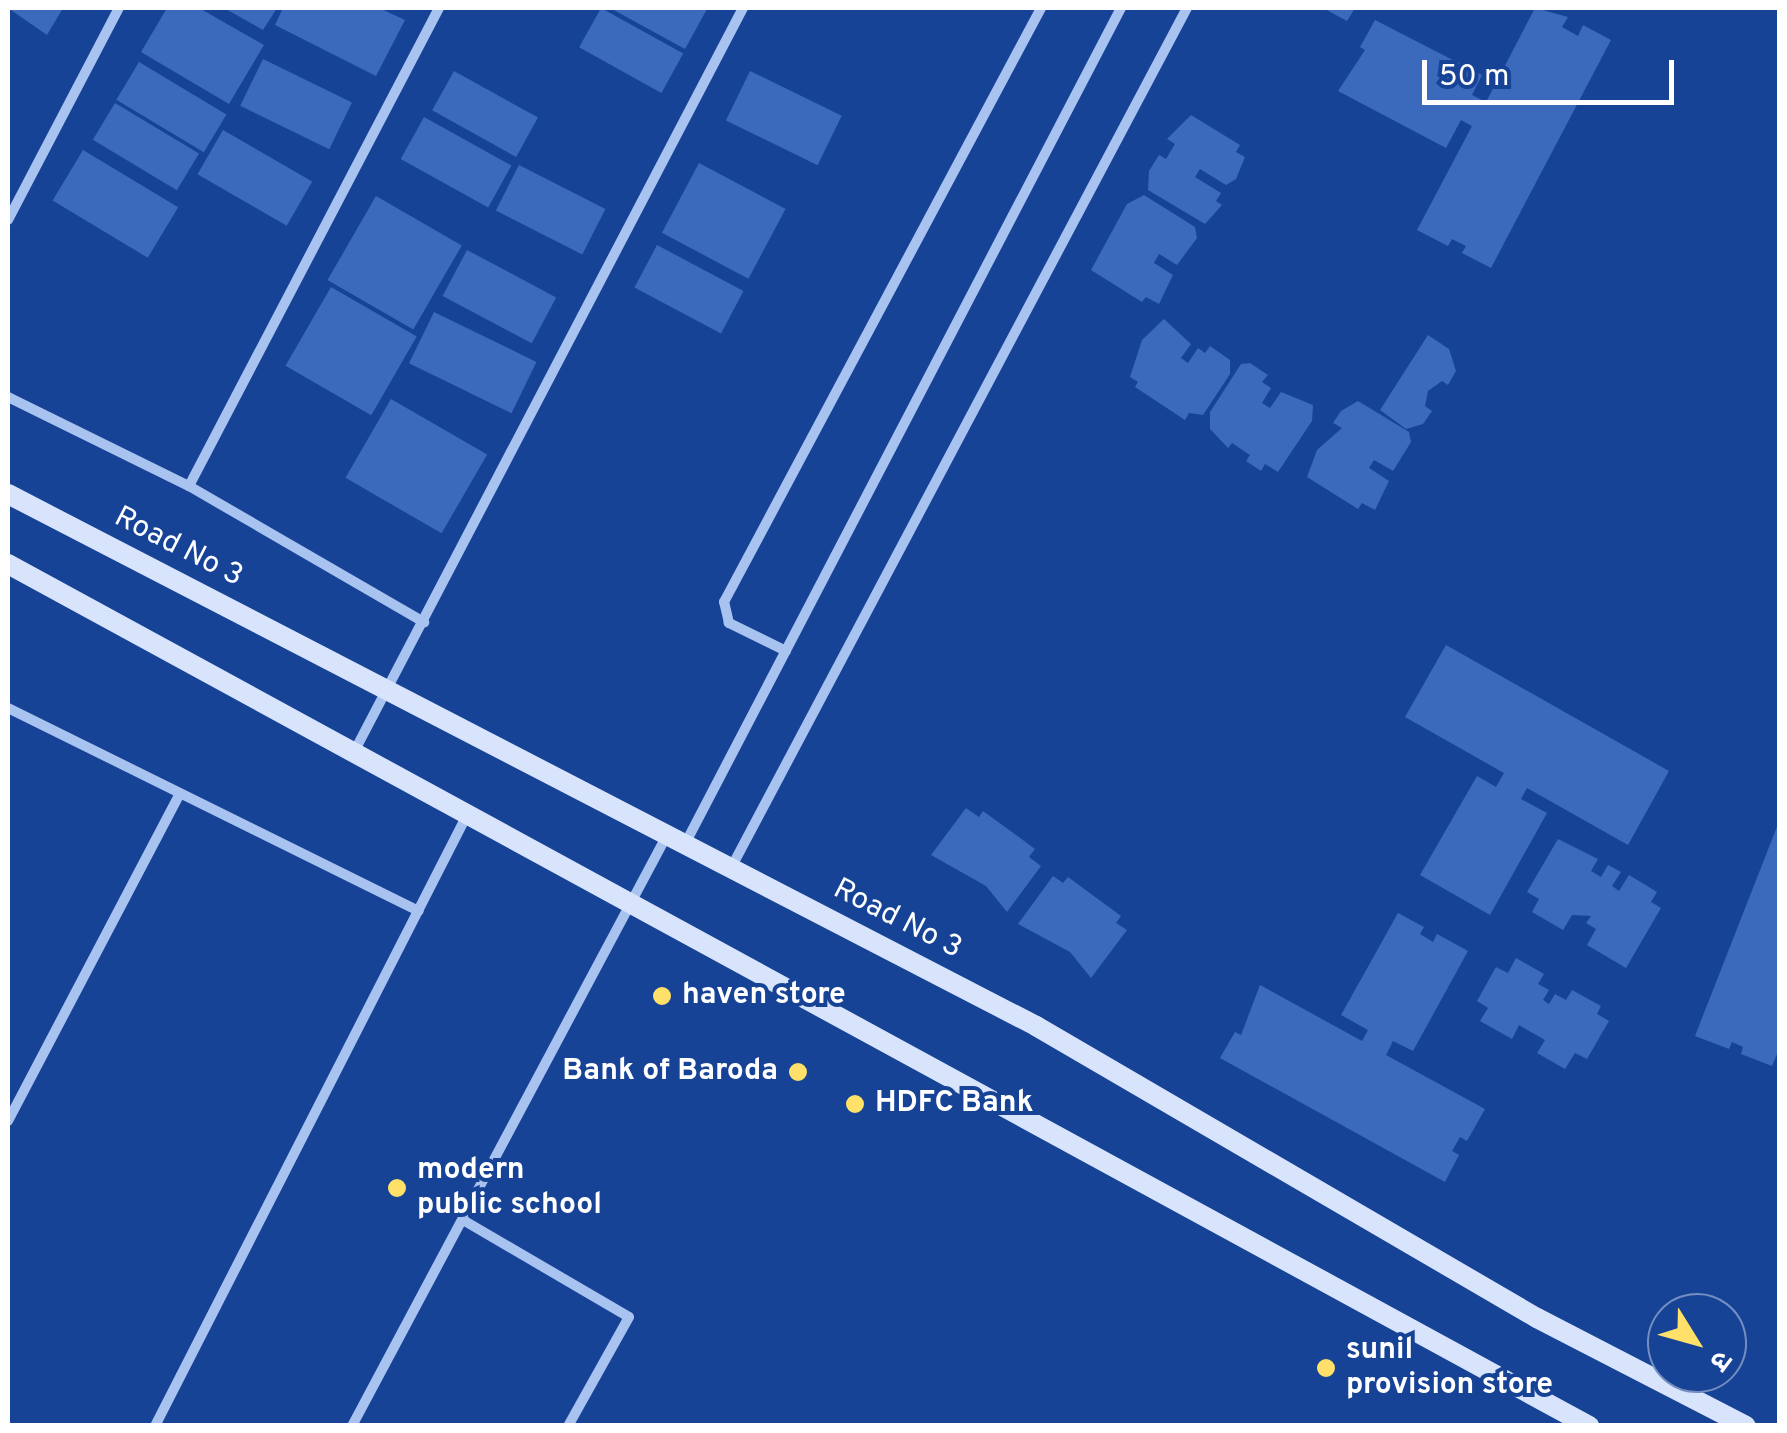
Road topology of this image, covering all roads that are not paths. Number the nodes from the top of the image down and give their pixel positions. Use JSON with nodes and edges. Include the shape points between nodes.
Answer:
{"nodes":[{"id":1,"x":119,"y":8,"type":"edge"},
{"id":2,"x":439,"y":8,"type":"edge"},
{"id":3,"x":744,"y":8,"type":"edge"},
{"id":4,"x":1041,"y":8,"type":"edge"},
{"id":5,"x":1121,"y":8,"type":"edge"},
{"id":6,"x":1187,"y":8,"type":"edge"},
{"id":7,"x":8,"y":220,"type":"edge"},
{"id":8,"x":8,"y":397,"type":"edge"},
{"id":9,"x":189,"y":486,"type":"junction"},
{"id":10,"x":8,"y":494,"type":"edge"},
{"id":11,"x":8,"y":564,"type":"edge"},
{"id":12,"x":424,"y":622,"type":"junction"},
{"id":13,"x":786,"y":651,"type":"junction"},
{"id":14,"x":388,"y":690,"type":"junction"},
{"id":15,"x":8,"y":708,"type":"edge"},
{"id":16,"x":354,"y":752,"type":"junction"},
{"id":17,"x":180,"y":793,"type":"junction"},
{"id":18,"x":468,"y":814,"type":"junction"},
{"id":19,"x":676,"y":839,"type":"junction"},
{"id":20,"x":731,"y":868,"type":"junction"},
{"id":21,"x":633,"y":904,"type":"junction"},
{"id":22,"x":420,"y":911,"type":"junction"},
{"id":23,"x":8,"y":1121,"type":"edge"},
{"id":24,"x":463,"y":1220,"type":"junction"},
{"id":25,"x":155,"y":1426,"type":"edge"},
{"id":26,"x":352,"y":1426,"type":"edge"},
{"id":27,"x":568,"y":1426,"type":"edge"},
{"id":28,"x":1590,"y":1426,"type":"edge"},
{"id":29,"x":1746,"y":1426,"type":"edge"}],
"edges":[{"from":1,"to":7,"type":"street"},
{"from":2,"to":9,"type":"street"},
{"from":3,"to":12,"type":"street"},
{"from":4,"to":13,"type":"street","via":[[724,602],[729,623]]},
{"from":5,"to":13,"type":"street"},
{"from":6,"to":20,"type":"street"},
{"from":8,"to":9,"type":"street"},
{"from":9,"to":12,"type":"street"},
{"from":10,"to":14,"type":"street","name":"Road No 3"},
{"from":11,"to":16,"type":"street"},
{"from":12,"to":14,"type":"street"},
{"from":13,"to":19,"type":"street"},
{"from":14,"to":16,"type":"street"},
{"from":14,"to":19,"type":"street","name":"Road No 3"},
{"from":15,"to":17,"type":"street"},
{"from":16,"to":18,"type":"street"},
{"from":17,"to":22,"type":"street"},
{"from":17,"to":23,"type":"street"},
{"from":18,"to":21,"type":"street"},
{"from":18,"to":22,"type":"street"},
{"from":19,"to":20,"type":"street","name":"Road No 3"},
{"from":19,"to":21,"type":"street"},
{"from":20,"to":29,"type":"street","name":"Road No 3","via":[[1036,1026],[1537,1318]]},
{"from":21,"to":24,"type":"street"},
{"from":21,"to":28,"type":"street"},
{"from":22,"to":25,"type":"street"},
{"from":24,"to":26,"type":"street"},
{"from":24,"to":27,"type":"street","via":[[630,1317]]}]}
